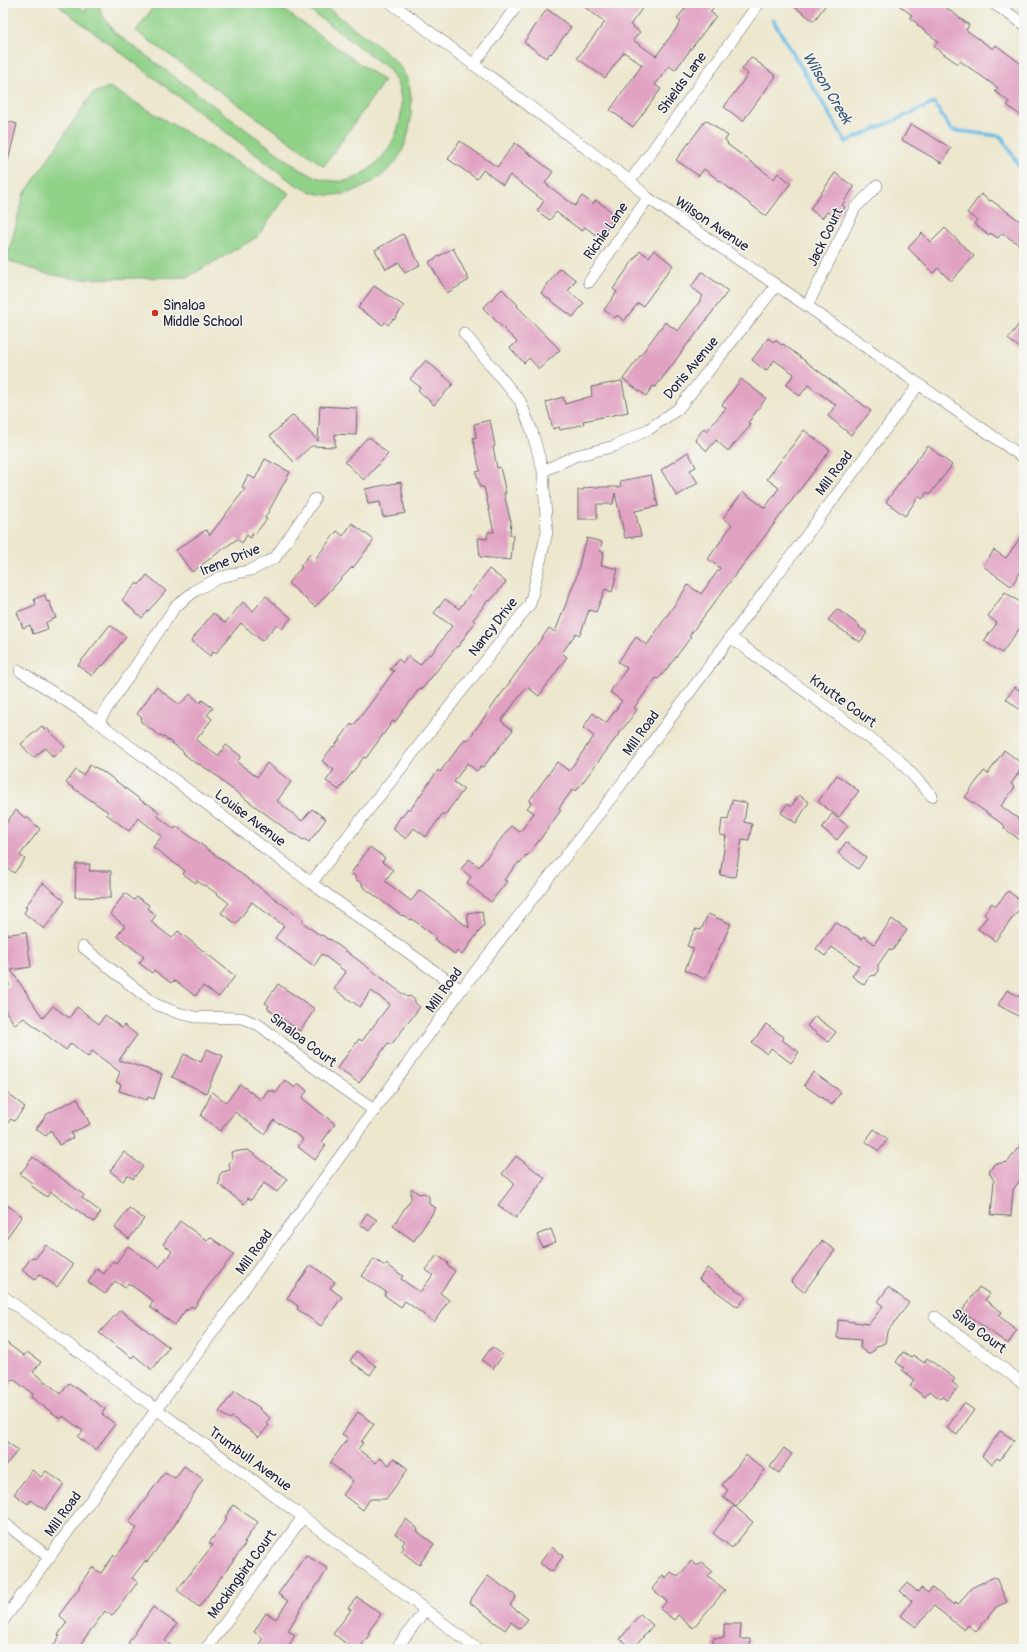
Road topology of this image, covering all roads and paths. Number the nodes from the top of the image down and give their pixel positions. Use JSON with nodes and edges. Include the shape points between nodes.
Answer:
{"nodes":[{"id":1,"x":391,"y":3,"type":"edge"},
{"id":2,"x":519,"y":3,"type":"edge"},
{"id":3,"x":759,"y":3,"type":"edge"},
{"id":4,"x":993,"y":3,"type":"edge"},
{"id":5,"x":1024,"y":24,"type":"edge"},
{"id":6,"x":473,"y":65,"type":"junction"},
{"id":7,"x":630,"y":181,"type":"junction"},
{"id":8,"x":878,"y":186,"type":"dead end"},
{"id":9,"x":648,"y":198,"type":"junction"},
{"id":10,"x":589,"y":282,"type":"dead end"},
{"id":11,"x":776,"y":286,"type":"junction"},
{"id":12,"x":807,"y":306,"type":"junction"},
{"id":13,"x":464,"y":333,"type":"dead end"},
{"id":14,"x":919,"y":384,"type":"junction"},
{"id":15,"x":1024,"y":458,"type":"edge"},
{"id":16,"x":543,"y":471,"type":"junction"},
{"id":17,"x":316,"y":499,"type":"dead end"},
{"id":18,"x":730,"y":637,"type":"junction"},
{"id":19,"x":20,"y":671,"type":"dead end"},
{"id":20,"x":98,"y":722,"type":"junction"},
{"id":21,"x":932,"y":796,"type":"dead end"},
{"id":22,"x":311,"y":882,"type":"junction"},
{"id":23,"x":83,"y":947,"type":"dead end"},
{"id":24,"x":461,"y":990,"type":"junction"},
{"id":25,"x":375,"y":1111,"type":"junction"},
{"id":26,"x":3,"y":1296,"type":"edge"},
{"id":27,"x":935,"y":1317,"type":"dead end"},
{"id":28,"x":1024,"y":1384,"type":"edge"},
{"id":29,"x":157,"y":1410,"type":"junction"},
{"id":30,"x":303,"y":1517,"type":"junction"},
{"id":31,"x":3,"y":1522,"type":"edge"},
{"id":32,"x":50,"y":1558,"type":"junction"},
{"id":33,"x":425,"y":1610,"type":"junction"},
{"id":34,"x":3,"y":1621,"type":"edge"},
{"id":35,"x":206,"y":1649,"type":"edge"},
{"id":36,"x":396,"y":1649,"type":"edge"},
{"id":37,"x":477,"y":1649,"type":"edge"}],
"edges":[{"from":1,"to":6,"type":"street","name":"Wilson Avenue"},
{"from":2,"to":6,"type":"street"},
{"from":3,"to":7,"type":"street","name":"Shields Lane"},
{"from":4,"to":5,"type":"street"},
{"from":6,"to":7,"type":"street","name":"Wilson Avenue"},
{"from":7,"to":9,"type":"street","name":"Wilson Avenue"},
{"from":8,"to":12,"type":"street","name":"Jack Court","via":[[855,208]]},
{"from":9,"to":10,"type":"street","name":"Richie Lane"},
{"from":9,"to":11,"type":"street","name":"Wilson Avenue"},
{"from":11,"to":12,"type":"street","name":"Wilson Avenue"},
{"from":11,"to":16,"type":"street","name":"Doris Avenue","via":[[678,409],[648,429],[615,446],[575,456]]},
{"from":12,"to":14,"type":"street","name":"Wilson Avenue"},
{"from":13,"to":16,"type":"street","name":"Nancy Drive","via":[[520,401],[532,431]]},
{"from":14,"to":15,"type":"street","name":"Wilson Avenue"},
{"from":14,"to":18,"type":"street","name":"Mill Road"},
{"from":16,"to":22,"type":"street","name":"Nancy Drive","via":[[546,532],[530,604]]},
{"from":17,"to":20,"type":"street","name":"Irene Drive","via":[[275,558],[251,570],[221,577],[196,590],[175,607]]},
{"from":18,"to":21,"type":"street","name":"Knutte Court","via":[[897,758]]},
{"from":18,"to":24,"type":"street","name":"Mill Road","via":[[611,798]]},
{"from":19,"to":20,"type":"street","name":"Louise Avenue"},
{"from":20,"to":22,"type":"street","name":"Louise Avenue"},
{"from":22,"to":24,"type":"street","name":"Louise Avenue"},
{"from":23,"to":25,"type":"street","name":"Sinaloa Court","via":[[155,1004],[195,1017],[242,1018],[259,1025]]},
{"from":24,"to":25,"type":"street","name":"Mill Road"},
{"from":25,"to":29,"type":"street","name":"Mill Road"},
{"from":26,"to":29,"type":"street","name":"Trumbull Avenue"},
{"from":27,"to":28,"type":"street","name":"Silva Court"},
{"from":29,"to":30,"type":"street","name":"Trumbull Avenue"},
{"from":29,"to":32,"type":"street","name":"Mill Road"},
{"from":30,"to":33,"type":"street","name":"Trumbull Avenue"},
{"from":30,"to":35,"type":"street","name":"Mockingbird Court"},
{"from":31,"to":32,"type":"street"},
{"from":32,"to":34,"type":"street","name":"Mill Road"},
{"from":33,"to":36,"type":"street"},
{"from":33,"to":37,"type":"street","name":"Trumbull Avenue"}]}
